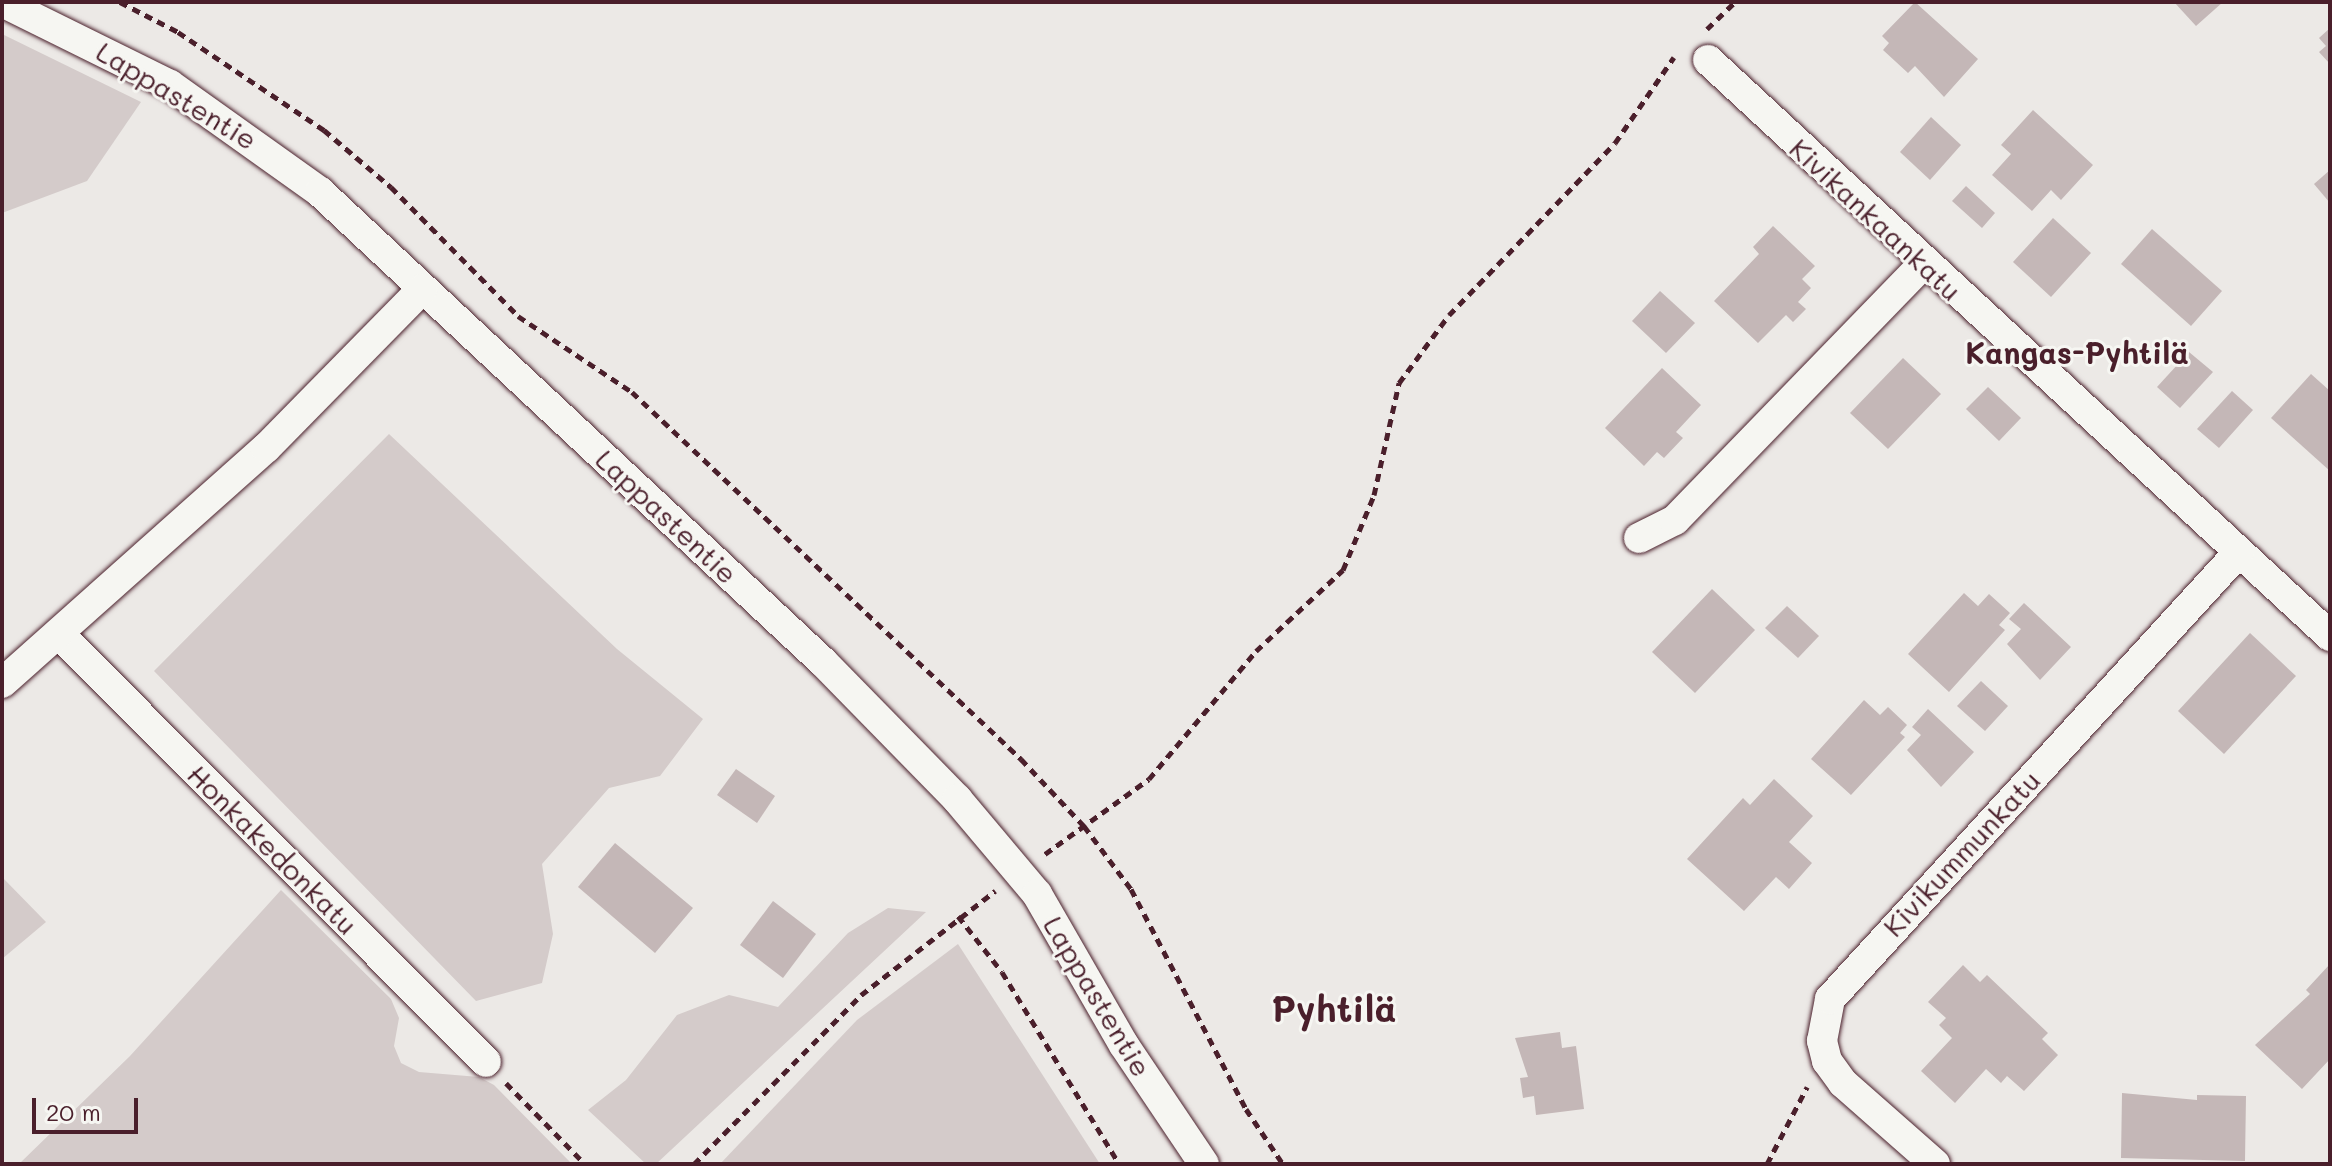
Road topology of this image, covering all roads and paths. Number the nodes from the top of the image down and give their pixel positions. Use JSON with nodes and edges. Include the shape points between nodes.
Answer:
{"nodes":[{"id":1,"x":2,"y":2,"type":"edge"},
{"id":2,"x":120,"y":2,"type":"edge"},
{"id":3,"x":1678,"y":50,"type":"dead end"},
{"id":4,"x":1708,"y":60,"type":"dead end"},
{"id":5,"x":1923,"y":264,"type":"junction"},
{"id":6,"x":422,"y":289,"type":"junction"},
{"id":7,"x":1639,"y":538,"type":"dead end"},
{"id":8,"x":2239,"y":552,"type":"junction"},
{"id":9,"x":60,"y":635,"type":"junction"},
{"id":10,"x":2330,"y":636,"type":"edge"},
{"id":11,"x":2,"y":683,"type":"edge"},
{"id":12,"x":1084,"y":826,"type":"junction"},
{"id":13,"x":1019,"y":873,"type":"junction"},
{"id":14,"x":958,"y":916,"type":"junction"},
{"id":15,"x":1827,"y":1061,"type":"junction"},
{"id":16,"x":486,"y":1062,"type":"joint"},
{"id":17,"x":585,"y":1164,"type":"edge"},
{"id":18,"x":694,"y":1164,"type":"edge"},
{"id":19,"x":1119,"y":1164,"type":"edge"},
{"id":20,"x":1204,"y":1164,"type":"edge"},
{"id":21,"x":1283,"y":1164,"type":"edge"},
{"id":22,"x":1767,"y":1164,"type":"edge"},
{"id":23,"x":1935,"y":1164,"type":"edge"}],
"edges":[{"from":1,"to":6,"type":"street","name":"Lappastentie","via":[[156,78],[254,139],[320,192]]},
{"from":2,"to":12,"type":"path","via":[[178,32],[324,130],[391,187],[518,316],[632,392]]},
{"from":3,"to":12,"type":"path","via":[[1615,143],[1449,315],[1399,383],[1374,495],[1343,570],[1256,651],[1149,779]]},
{"from":4,"to":5,"type":"street","name":"Kivikankaankatu"},
{"from":5,"to":7,"type":"street","via":[[1675,520]]},
{"from":5,"to":8,"type":"street","name":"Kivikankaankatu"},
{"from":6,"to":9,"type":"street","via":[[266,448]]},
{"from":6,"to":13,"type":"street","name":"Lappastentie","via":[[823,662],[957,799]]},
{"from":8,"to":10,"type":"street","name":"Kivikankaankatu"},
{"from":8,"to":15,"type":"street","name":"Kivikummunkatu","via":[[1842,982],[1823,1020]]},
{"from":9,"to":11,"type":"street"},
{"from":9,"to":16,"type":"street","name":"Honkakedonkatu"},
{"from":12,"to":13,"type":"path"},
{"from":12,"to":21,"type":"path","via":[[1131,889],[1246,1109]]},
{"from":13,"to":14,"type":"path"},
{"from":13,"to":20,"type":"street","name":"Lappastentie"},
{"from":14,"to":18,"type":"path","via":[[861,995]]},
{"from":14,"to":19,"type":"path","via":[[1002,972]]},
{"from":15,"to":22,"type":"path"},
{"from":15,"to":23,"type":"street","via":[[1843,1083]]},
{"from":16,"to":17,"type":"path"}]}
